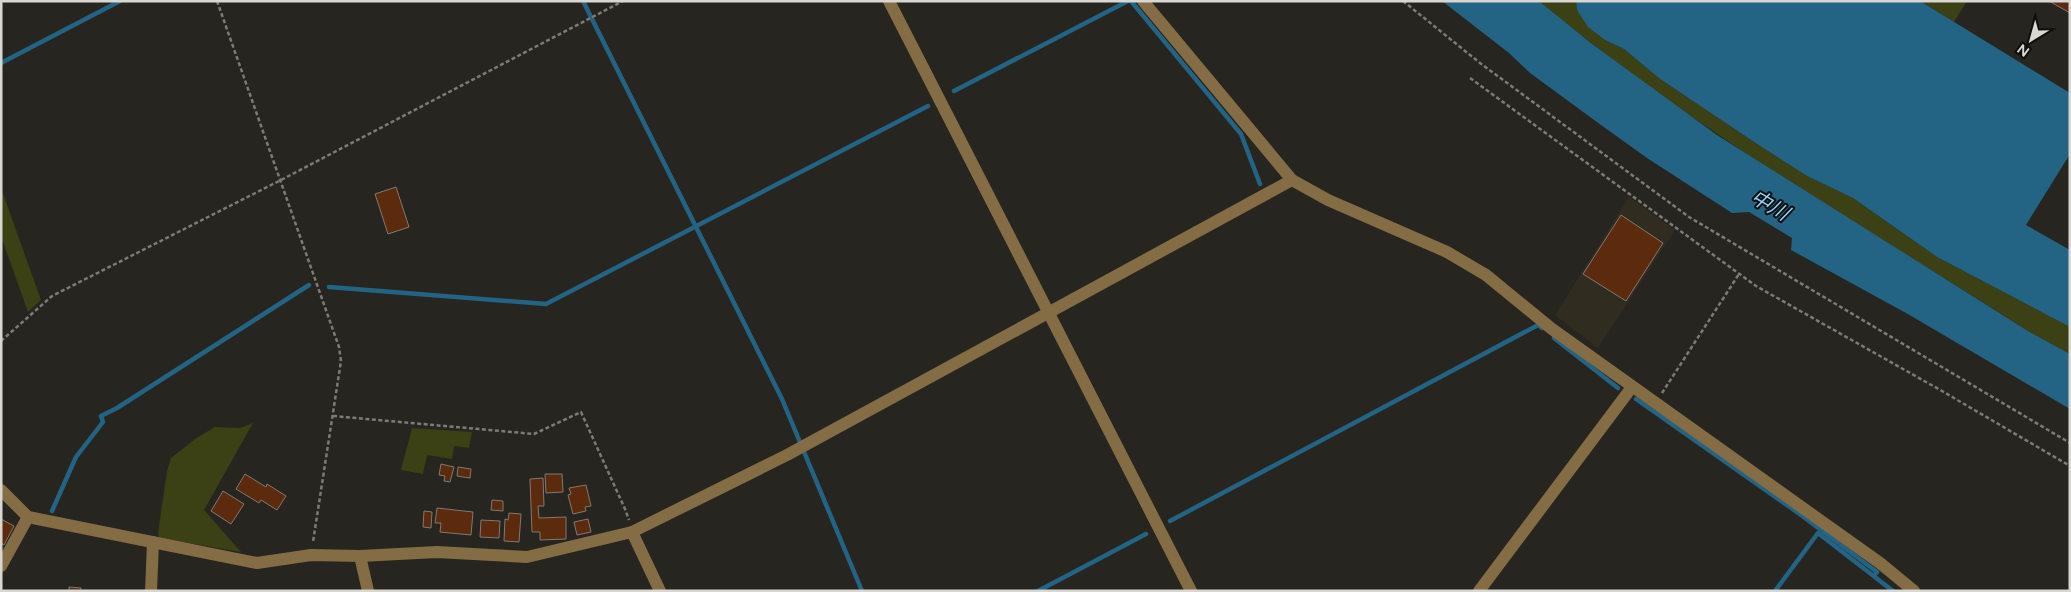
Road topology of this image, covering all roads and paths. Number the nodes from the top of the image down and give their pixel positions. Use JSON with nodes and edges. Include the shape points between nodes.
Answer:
{"nodes":[{"id":1,"x":217,"y":1,"type":"edge"},
{"id":2,"x":623,"y":1,"type":"edge"},
{"id":3,"x":889,"y":1,"type":"edge"},
{"id":4,"x":1143,"y":1,"type":"edge"},
{"id":5,"x":1403,"y":1,"type":"edge"},
{"id":6,"x":1470,"y":78,"type":"dead end"},
{"id":7,"x":281,"y":180,"type":"junction"},
{"id":8,"x":1292,"y":180,"type":"junction"},
{"id":9,"x":1739,"y":273,"type":"junction"},
{"id":10,"x":1048,"y":313,"type":"junction"},
{"id":11,"x":1,"y":341,"type":"edge"},
{"id":12,"x":1632,"y":387,"type":"junction"},
{"id":13,"x":1655,"y":403,"type":"junction"},
{"id":14,"x":333,"y":416,"type":"junction"},
{"id":15,"x":2070,"y":443,"type":"edge"},
{"id":16,"x":2070,"y":466,"type":"edge"},
{"id":17,"x":1,"y":490,"type":"edge"},
{"id":18,"x":28,"y":516,"type":"junction"},
{"id":19,"x":632,"y":532,"type":"junction"},
{"id":20,"x":153,"y":542,"type":"junction"},
{"id":21,"x":311,"y":555,"type":"junction"},
{"id":22,"x":360,"y":556,"type":"junction"},
{"id":23,"x":1,"y":566,"type":"edge"},
{"id":24,"x":150,"y":591,"type":"edge"},
{"id":25,"x":368,"y":591,"type":"edge"},
{"id":26,"x":660,"y":591,"type":"edge"},
{"id":27,"x":1191,"y":591,"type":"edge"},
{"id":28,"x":1479,"y":591,"type":"edge"},
{"id":29,"x":1914,"y":591,"type":"edge"}],
"edges":[{"from":1,"to":7,"type":"path"},
{"from":2,"to":7,"type":"path"},
{"from":3,"to":10,"type":"street"},
{"from":4,"to":8,"type":"street"},
{"from":5,"to":15,"type":"path","via":[[1480,64],[1689,217]]},
{"from":6,"to":9,"type":"path"},
{"from":7,"to":11,"type":"path","via":[[52,296]]},
{"from":7,"to":14,"type":"path","via":[[339,347],[341,362]]},
{"from":8,"to":10,"type":"street"},
{"from":8,"to":12,"type":"street","via":[[1328,200],[1447,252],[1486,275],[1552,329]]},
{"from":9,"to":13,"type":"path"},
{"from":9,"to":16,"type":"path","via":[[1788,305]]},
{"from":10,"to":19,"type":"street","via":[[796,450]]},
{"from":10,"to":27,"type":"street"},
{"from":12,"to":13,"type":"street"},
{"from":12,"to":28,"type":"street"},
{"from":13,"to":29,"type":"street","via":[[1880,563]]},
{"from":14,"to":19,"type":"path","via":[[534,434],[581,412],[625,509]]},
{"from":14,"to":21,"type":"path"},
{"from":17,"to":18,"type":"street"},
{"from":18,"to":20,"type":"street"},
{"from":18,"to":23,"type":"street"},
{"from":19,"to":22,"type":"street","via":[[527,557],[437,552]]},
{"from":19,"to":26,"type":"street"},
{"from":20,"to":21,"type":"street","via":[[257,563]]},
{"from":20,"to":24,"type":"street"},
{"from":21,"to":22,"type":"street"},
{"from":22,"to":25,"type":"street"}]}
